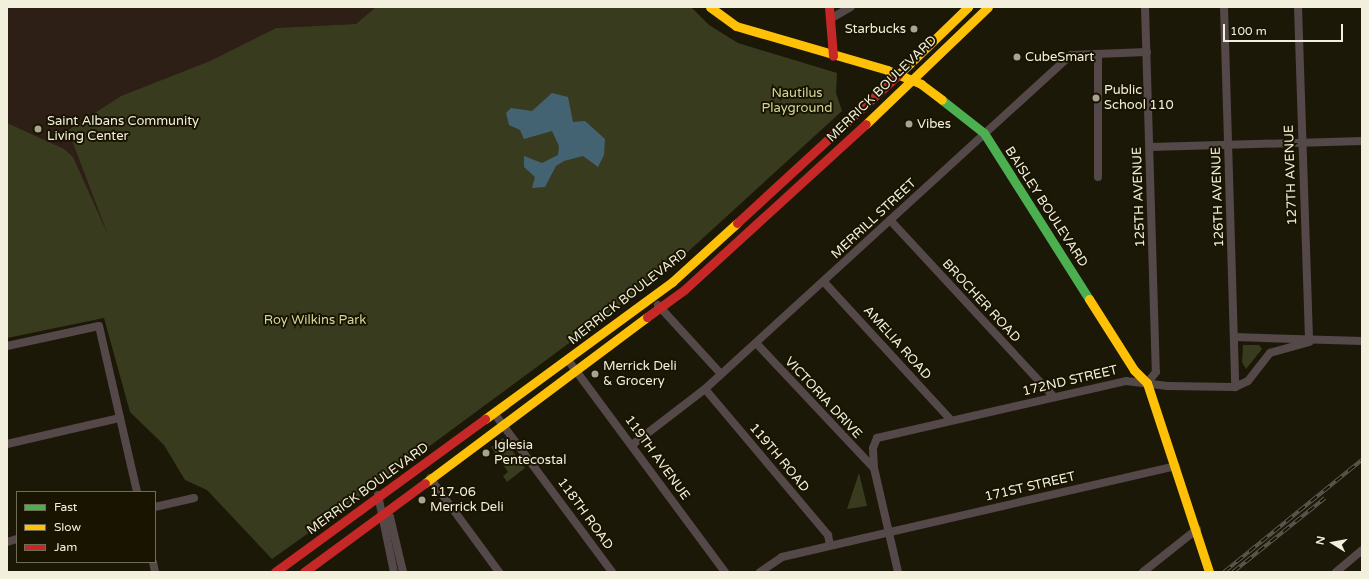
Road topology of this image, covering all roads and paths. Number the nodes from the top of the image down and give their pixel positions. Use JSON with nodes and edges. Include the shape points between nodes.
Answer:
{"nodes":[{"id":1,"x":710,"y":7,"type":"edge"},
{"id":2,"x":828,"y":7,"type":"edge"},
{"id":3,"x":851,"y":7,"type":"edge"},
{"id":4,"x":968,"y":7,"type":"edge"},
{"id":5,"x":988,"y":7,"type":"edge"},
{"id":6,"x":1145,"y":7,"type":"edge"},
{"id":7,"x":1224,"y":7,"type":"edge"},
{"id":8,"x":1298,"y":7,"type":"edge"},
{"id":9,"x":830,"y":19,"type":"junction"},
{"id":10,"x":1147,"y":52,"type":"junction"},
{"id":11,"x":1098,"y":54,"type":"junction"},
{"id":12,"x":833,"y":56,"type":"junction"},
{"id":13,"x":898,"y":74,"type":"junction"},
{"id":14,"x":911,"y":80,"type":"junction"},
{"id":15,"x":984,"y":133,"type":"junction"},
{"id":16,"x":1362,"y":141,"type":"edge"},
{"id":17,"x":1302,"y":143,"type":"junction"},
{"id":18,"x":1228,"y":145,"type":"junction"},
{"id":19,"x":1150,"y":147,"type":"junction"},
{"id":20,"x":1098,"y":177,"type":"dead end"},
{"id":21,"x":890,"y":220,"type":"junction"},
{"id":22,"x":824,"y":282,"type":"junction"},
{"id":23,"x":652,"y":298,"type":"junction"},
{"id":24,"x":661,"y":308,"type":"junction"},
{"id":25,"x":1234,"y":337,"type":"junction"},
{"id":26,"x":1362,"y":341,"type":"edge"},
{"id":27,"x":1309,"y":342,"type":"junction"},
{"id":28,"x":756,"y":343,"type":"junction"},
{"id":29,"x":7,"y":346,"type":"edge"},
{"id":30,"x":568,"y":360,"type":"junction"},
{"id":31,"x":577,"y":370,"type":"junction"},
{"id":32,"x":721,"y":374,"type":"junction"},
{"id":33,"x":1147,"y":383,"type":"junction"},
{"id":34,"x":1235,"y":387,"type":"junction"},
{"id":35,"x":705,"y":389,"type":"junction"},
{"id":36,"x":1054,"y":398,"type":"junction"},
{"id":37,"x":494,"y":413,"type":"junction"},
{"id":38,"x":120,"y":418,"type":"junction"},
{"id":39,"x":951,"y":420,"type":"junction"},
{"id":40,"x":503,"y":423,"type":"junction"},
{"id":41,"x":7,"y":444,"type":"edge"},
{"id":42,"x":632,"y":446,"type":"junction"},
{"id":43,"x":1176,"y":466,"type":"junction"},
{"id":44,"x":874,"y":468,"type":"junction"},
{"id":45,"x":430,"y":478,"type":"junction"},
{"id":46,"x":137,"y":491,"type":"edge"},
{"id":47,"x":378,"y":495,"type":"junction"},
{"id":48,"x":194,"y":498,"type":"dead end"},
{"id":49,"x":156,"y":507,"type":"edge"},
{"id":50,"x":383,"y":513,"type":"junction"},
{"id":51,"x":1197,"y":529,"type":"junction"},
{"id":52,"x":889,"y":532,"type":"junction"},
{"id":53,"x":830,"y":546,"type":"junction"},
{"id":54,"x":1362,"y":551,"type":"edge"},
{"id":55,"x":275,"y":572,"type":"edge"},
{"id":56,"x":304,"y":572,"type":"edge"},
{"id":57,"x":394,"y":572,"type":"edge"},
{"id":58,"x":403,"y":572,"type":"edge"},
{"id":59,"x":499,"y":572,"type":"edge"},
{"id":60,"x":612,"y":572,"type":"edge"},
{"id":61,"x":725,"y":572,"type":"edge"},
{"id":62,"x":760,"y":572,"type":"edge"},
{"id":63,"x":898,"y":572,"type":"edge"},
{"id":64,"x":1143,"y":572,"type":"edge"},
{"id":65,"x":1209,"y":572,"type":"edge"},
{"id":66,"x":1336,"y":572,"type":"edge"}],
"edges":[{"from":1,"to":12,"type":"main road","name":"BAISLEY BOULEVARD","via":[[754,33]]},
{"from":2,"to":9,"type":"main road"},
{"from":3,"to":9,"type":"street"},
{"from":4,"to":13,"type":"main road","name":"MERRICK BOULEVARD"},
{"from":5,"to":14,"type":"main road","name":"MERRICK BOULEVARD"},
{"from":6,"to":10,"type":"street","name":"125TH AVENUE"},
{"from":7,"to":18,"type":"street","name":"126TH AVENUE"},
{"from":8,"to":17,"type":"street","name":"127TH AVENUE"},
{"from":9,"to":12,"type":"main road"},
{"from":10,"to":11,"type":"street","name":"MERRILL STREET"},
{"from":10,"to":19,"type":"street","name":"125TH AVENUE"},
{"from":11,"to":15,"type":"street","name":"MERRILL STREET","via":[[1071,55]]},
{"from":11,"to":20,"type":"street"},
{"from":12,"to":13,"type":"main road","name":"BAISLEY BOULEVARD"},
{"from":13,"to":14,"type":"main road","name":"BAISLEY BOULEVARD"},
{"from":13,"to":23,"type":"main road","name":"MERRICK BOULEVARD"},
{"from":14,"to":15,"type":"main road","name":"BAISLEY BOULEVARD"},
{"from":14,"to":24,"type":"main road","name":"MERRICK BOULEVARD"},
{"from":15,"to":21,"type":"street","name":"MERRILL STREET"},
{"from":15,"to":33,"type":"main road","name":"BAISLEY BOULEVARD","via":[[1134,370]]},
{"from":16,"to":17,"type":"street"},
{"from":17,"to":18,"type":"street"},
{"from":17,"to":27,"type":"street","name":"127TH AVENUE"},
{"from":18,"to":19,"type":"street"},
{"from":18,"to":25,"type":"street","name":"126TH AVENUE"},
{"from":19,"to":33,"type":"street","name":"125TH AVENUE","via":[[1156,372]]},
{"from":21,"to":22,"type":"street","name":"MERRILL STREET"},
{"from":21,"to":36,"type":"street","name":"BROCHER ROAD"},
{"from":22,"to":28,"type":"street","name":"MERRILL STREET"},
{"from":22,"to":39,"type":"street","name":"AMELIA ROAD"},
{"from":23,"to":24,"type":"street"},
{"from":23,"to":30,"type":"main road","name":"MERRICK BOULEVARD"},
{"from":24,"to":31,"type":"main road","name":"MERRICK BOULEVARD"},
{"from":24,"to":32,"type":"street"},
{"from":25,"to":27,"type":"street","via":[[1291,337]]},
{"from":25,"to":34,"type":"street","name":"126TH AVENUE"},
{"from":26,"to":27,"type":"street"},
{"from":27,"to":34,"type":"street","via":[[1270,353],[1248,381]]},
{"from":28,"to":32,"type":"street","name":"MERRILL STREET"},
{"from":28,"to":44,"type":"street","name":"VICTORIA DRIVE"},
{"from":29,"to":38,"type":"street","via":[[99,326]]},
{"from":30,"to":31,"type":"street","name":"119TH AVENUE"},
{"from":30,"to":37,"type":"main road","name":"MERRICK BOULEVARD"},
{"from":31,"to":40,"type":"main road","name":"MERRICK BOULEVARD"},
{"from":31,"to":42,"type":"street","name":"119TH AVENUE"},
{"from":32,"to":35,"type":"street","name":"MERRILL STREET"},
{"from":33,"to":34,"type":"street","name":"172ND STREET"},
{"from":33,"to":36,"type":"street","name":"172ND STREET","via":[[1126,381]]},
{"from":33,"to":43,"type":"main road","name":"BAISLEY BOULEVARD"},
{"from":35,"to":42,"type":"street","name":"MERRILL STREET"},
{"from":35,"to":53,"type":"street","name":"119TH ROAD","via":[[828,535]]},
{"from":36,"to":39,"type":"street","name":"172ND STREET"},
{"from":37,"to":40,"type":"street","name":"118TH ROAD"},
{"from":37,"to":47,"type":"main road","name":"MERRICK BOULEVARD"},
{"from":38,"to":41,"type":"street"},
{"from":38,"to":46,"type":"street"},
{"from":39,"to":44,"type":"street","name":"172ND STREET","via":[[877,438],[873,448]]},
{"from":40,"to":45,"type":"main road","name":"MERRICK BOULEVARD"},
{"from":40,"to":60,"type":"street","name":"118TH ROAD"},
{"from":42,"to":61,"type":"street","name":"119TH AVENUE"},
{"from":43,"to":51,"type":"main road","name":"BAISLEY BOULEVARD"},
{"from":43,"to":52,"type":"street","name":"171ST STREET"},
{"from":44,"to":52,"type":"street"},
{"from":45,"to":50,"type":"main road","name":"MERRICK BOULEVARD"},
{"from":45,"to":59,"type":"street"},
{"from":47,"to":50,"type":"street"},
{"from":47,"to":55,"type":"main road","name":"MERRICK BOULEVARD"},
{"from":48,"to":49,"type":"street"},
{"from":50,"to":56,"type":"main road","name":"MERRICK BOULEVARD"},
{"from":50,"to":57,"type":"street"},
{"from":50,"to":58,"type":"street","via":[[390,517]]},
{"from":51,"to":64,"type":"street"},
{"from":51,"to":65,"type":"main road","name":"BAISLEY BOULEVARD"},
{"from":52,"to":53,"type":"street","name":"171ST STREET"},
{"from":52,"to":63,"type":"street"},
{"from":53,"to":62,"type":"street","name":"171ST STREET","via":[[782,557]]},
{"from":54,"to":66,"type":"street"}]}
